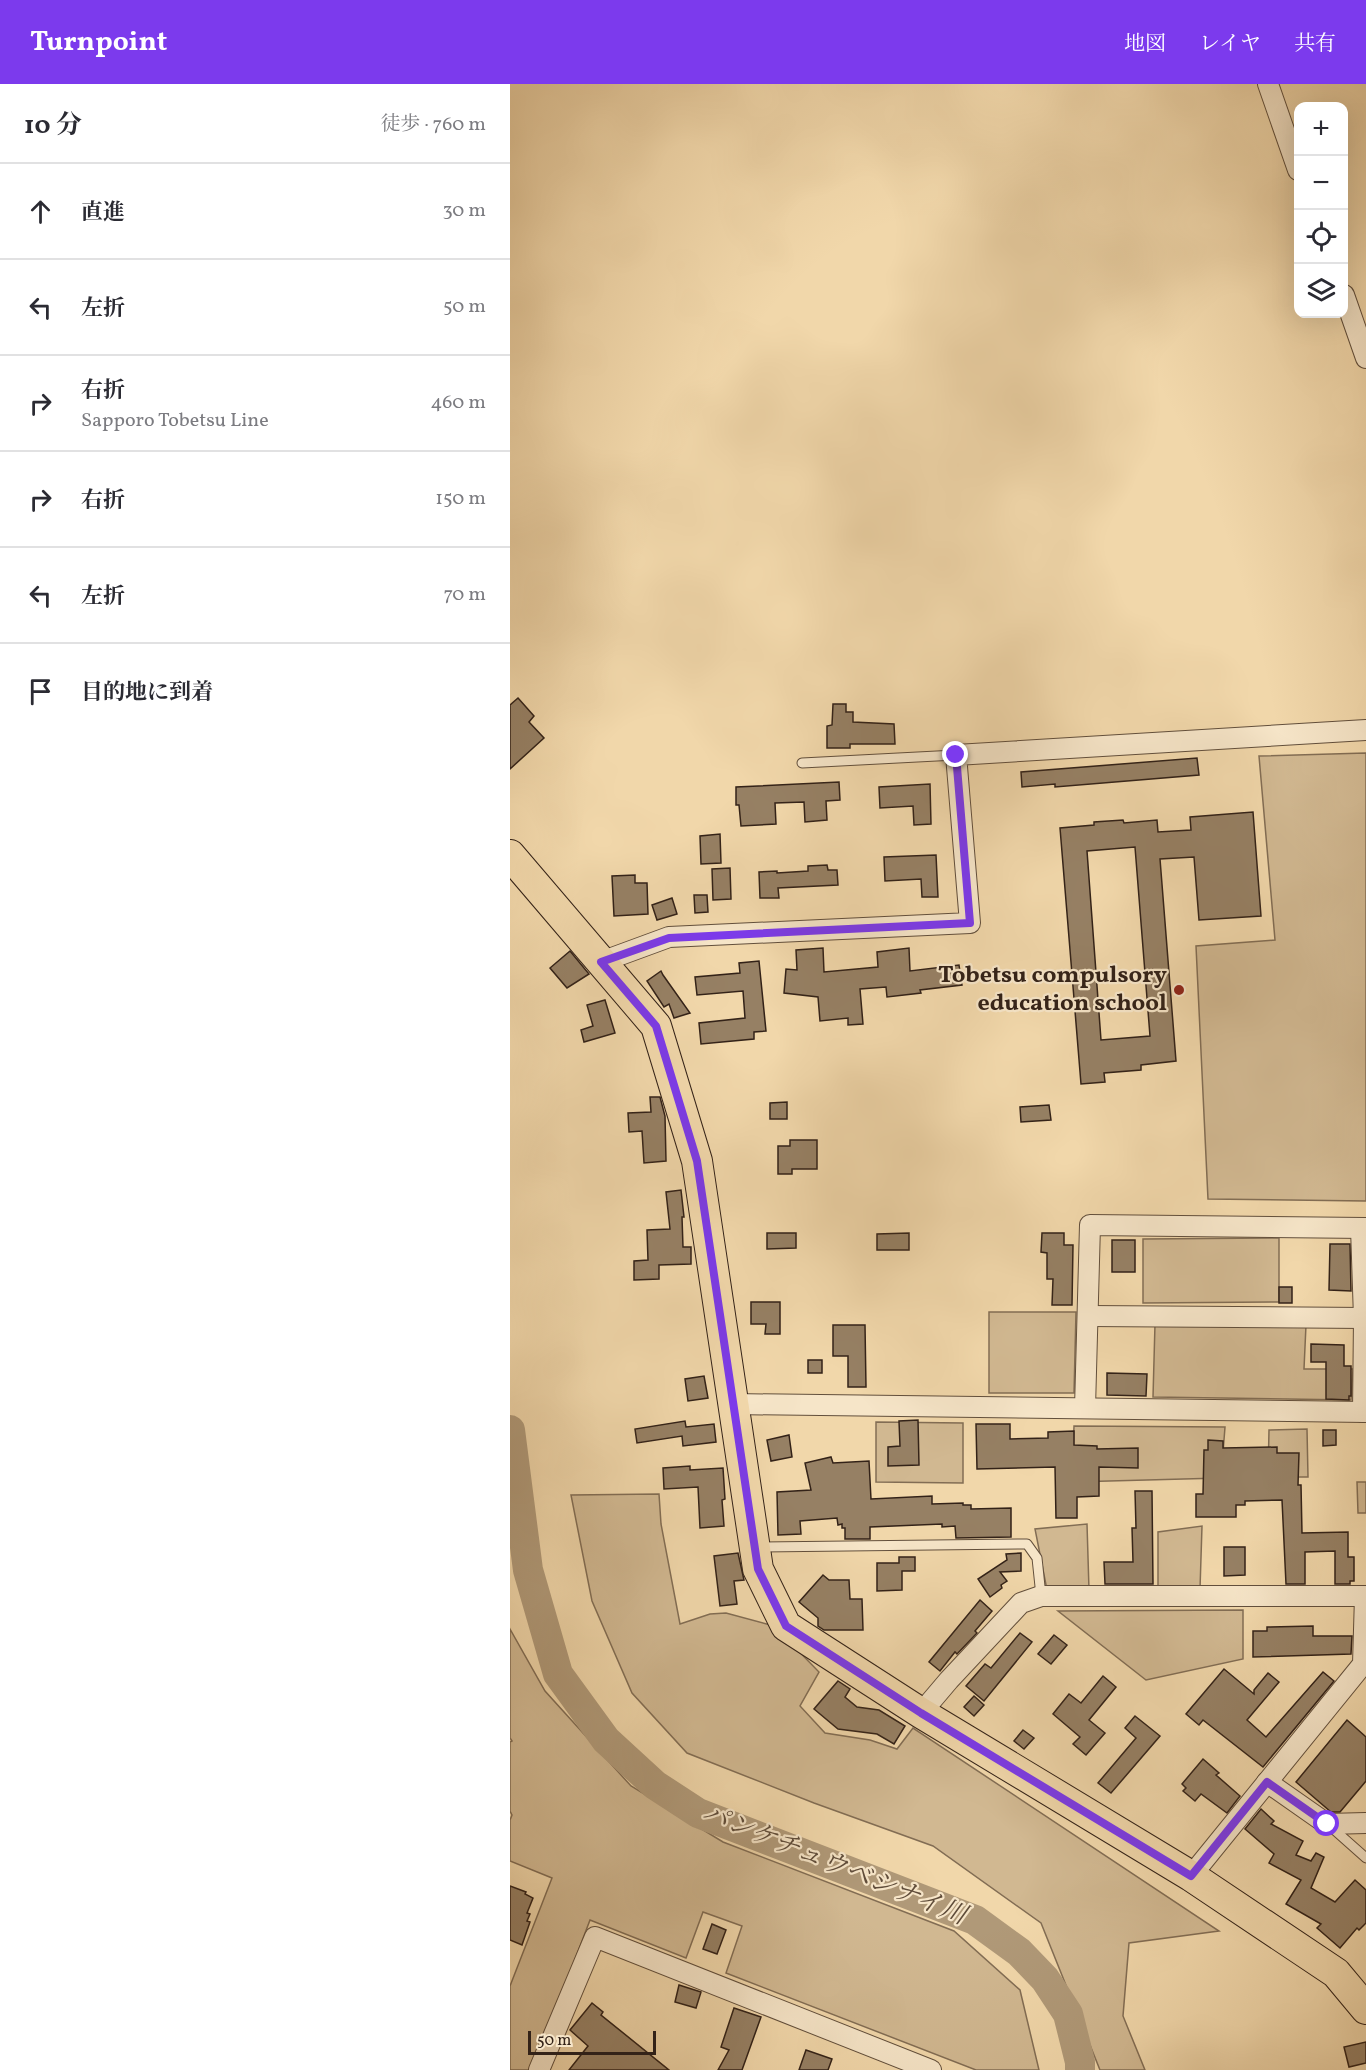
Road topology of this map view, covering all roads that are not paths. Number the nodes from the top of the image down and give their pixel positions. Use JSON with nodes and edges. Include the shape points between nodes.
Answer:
{"nodes":[{"id":1,"x":1268,"y":84,"type":"edge"},
{"id":2,"x":1294,"y":156,"type":"edge"},
{"id":3,"x":1348,"y":306,"type":"edge"},
{"id":4,"x":1366,"y":358,"type":"edge"},
{"id":5,"x":1366,"y":730,"type":"edge"},
{"id":6,"x":956,"y":755,"type":"junction"},
{"id":7,"x":802,"y":763,"type":"dead end"},
{"id":8,"x":510,"y":855,"type":"edge"},
{"id":9,"x":601,"y":962,"type":"junction"},
{"id":10,"x":1364,"y":1228,"type":"edge"},
{"id":11,"x":1088,"y":1317,"type":"junction"},
{"id":12,"x":1365,"y":1318,"type":"edge"},
{"id":13,"x":733,"y":1404,"type":"junction"},
{"id":14,"x":1085,"y":1408,"type":"junction"},
{"id":15,"x":1364,"y":1412,"type":"edge"},
{"id":16,"x":755,"y":1547,"type":"junction"},
{"id":17,"x":1041,"y":1596,"type":"junction"},
{"id":18,"x":1365,"y":1596,"type":"edge"},
{"id":19,"x":1365,"y":1664,"type":"edge"},
{"id":20,"x":921,"y":1713,"type":"junction"},
{"id":21,"x":1267,"y":1782,"type":"junction"},
{"id":22,"x":1366,"y":1823,"type":"edge"},
{"id":23,"x":1327,"y":1824,"type":"junction"},
{"id":24,"x":1366,"y":1858,"type":"edge"},
{"id":25,"x":1191,"y":1876,"type":"junction"},
{"id":26,"x":1366,"y":2009,"type":"edge"},
{"id":27,"x":539,"y":2070,"type":"edge"},
{"id":28,"x":930,"y":2070,"type":"edge"}],
"edges":[{"from":1,"to":2,"type":"street"},
{"from":3,"to":4,"type":"street"},
{"from":5,"to":6,"type":"street"},
{"from":6,"to":7,"type":"lane"},
{"from":6,"to":9,"type":"street","via":[[970,923],[669,938]]},
{"from":8,"to":9,"type":"main road"},
{"from":9,"to":13,"type":"main road","via":[[656,1026],[697,1161]]},
{"from":10,"to":11,"type":"street","via":[[1090,1225]]},
{"from":10,"to":12,"type":"street"},
{"from":11,"to":12,"type":"street"},
{"from":11,"to":14,"type":"street"},
{"from":12,"to":15,"type":"street"},
{"from":13,"to":14,"type":"street"},
{"from":13,"to":16,"type":"main road"},
{"from":14,"to":15,"type":"street"},
{"from":16,"to":17,"type":"lane","via":[[1027,1544],[1037,1558]]},
{"from":16,"to":20,"type":"main road","via":[[758,1569],[786,1626]]},
{"from":17,"to":18,"type":"street"},
{"from":17,"to":20,"type":"street","via":[[1021,1603]]},
{"from":18,"to":19,"type":"street"},
{"from":19,"to":21,"type":"street"},
{"from":20,"to":25,"type":"main road"},
{"from":21,"to":23,"type":"street"},
{"from":21,"to":25,"type":"street"},
{"from":22,"to":23,"type":"street"},
{"from":23,"to":24,"type":"lane"},
{"from":25,"to":26,"type":"main road","via":[[1336,1973]]},
{"from":27,"to":28,"type":"street","via":[[595,1937]]}]}
